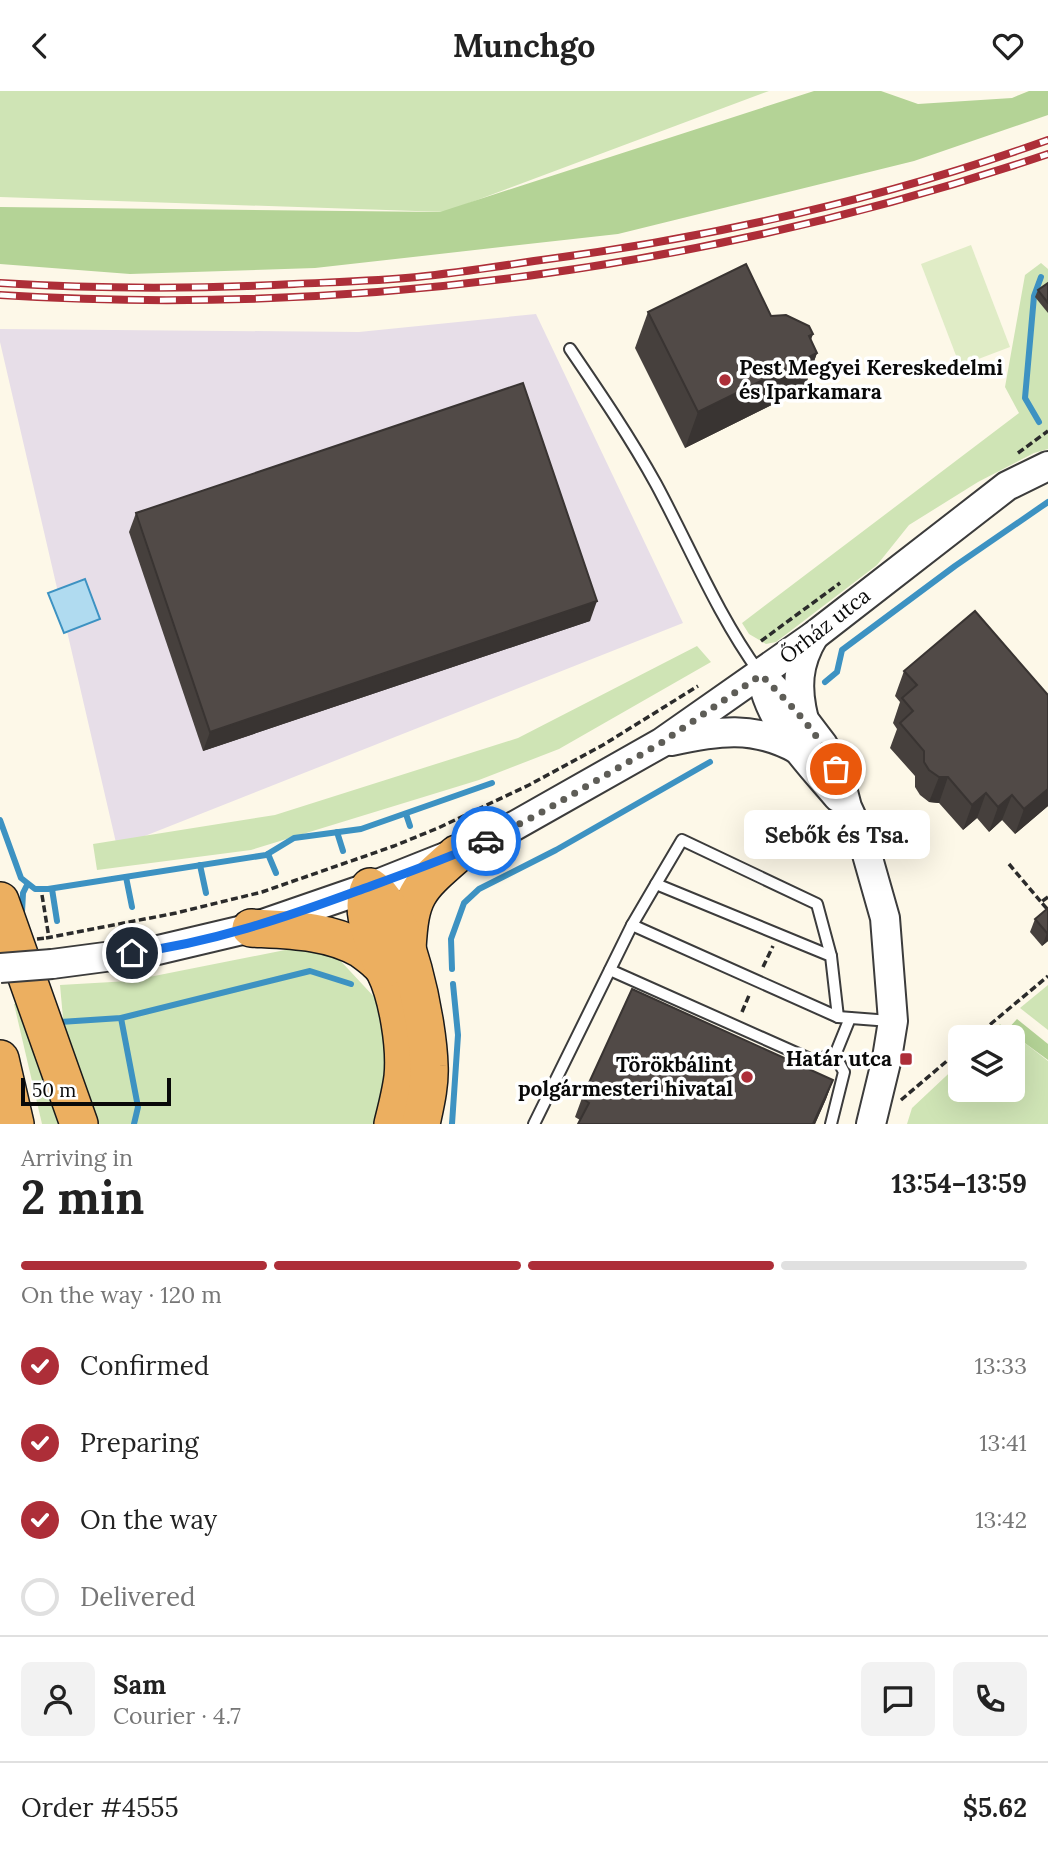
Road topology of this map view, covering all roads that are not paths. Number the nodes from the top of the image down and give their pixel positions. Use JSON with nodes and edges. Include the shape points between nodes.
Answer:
{"nodes":[{"id":1,"x":569,"y":349,"type":"dead end"},
{"id":2,"x":1048,"y":466,"type":"edge"},
{"id":3,"x":815,"y":635,"type":"junction"},
{"id":4,"x":753,"y":664,"type":"junction"},
{"id":5,"x":804,"y":720,"type":"junction"},
{"id":6,"x":661,"y":743,"type":"junction"},
{"id":7,"x":797,"y":749,"type":"junction"},
{"id":8,"x":847,"y":807,"type":"junction"},
{"id":9,"x":457,"y":854,"type":"junction"},
{"id":10,"x":656,"y":884,"type":"junction"},
{"id":11,"x":370,"y":887,"type":"junction"},
{"id":12,"x":0,"y":901,"type":"edge"},
{"id":13,"x":632,"y":925,"type":"junction"},
{"id":14,"x":251,"y":928,"type":"junction"},
{"id":15,"x":831,"y":956,"type":"junction"},
{"id":16,"x":396,"y":959,"type":"junction"},
{"id":17,"x":0,"y":968,"type":"edge"},
{"id":18,"x":610,"y":970,"type":"junction"},
{"id":19,"x":838,"y":1017,"type":"junction"},
{"id":20,"x":850,"y":1018,"type":"junction"},
{"id":21,"x":893,"y":1021,"type":"junction"},
{"id":22,"x":835,"y":1055,"type":"junction"},
{"id":23,"x":0,"y":1059,"type":"edge"},
{"id":24,"x":15,"y":1124,"type":"edge"},
{"id":25,"x":79,"y":1124,"type":"edge"},
{"id":26,"x":393,"y":1124,"type":"edge"},
{"id":27,"x":421,"y":1124,"type":"edge"},
{"id":28,"x":534,"y":1124,"type":"edge"},
{"id":29,"x":831,"y":1124,"type":"edge"},
{"id":30,"x":871,"y":1124,"type":"edge"}],
"edges":[{"from":1,"to":4,"type":"lane","via":[[646,468],[732,634]]},
{"from":2,"to":3,"type":"street","name":"Őrház utca","via":[[1007,486]]},
{"from":3,"to":4,"type":"street","name":"Őrház utca"},
{"from":3,"to":5,"type":"street","via":[[799,673]]},
{"from":4,"to":5,"type":"street"},
{"from":4,"to":6,"type":"street","name":"Őrház utca"},
{"from":4,"to":7,"type":"street","via":[[769,704]]},
{"from":5,"to":8,"type":"street","via":[[836,769]]},
{"from":6,"to":7,"type":"street","via":[[738,732],[772,736]]},
{"from":6,"to":9,"type":"street","name":"Őrház utca","via":[[537,815]]},
{"from":7,"to":8,"type":"street"},
{"from":8,"to":21,"type":"street","via":[[864,844],[885,918]]},
{"from":9,"to":11,"type":"street","name":"Őrház utca"},
{"from":9,"to":16,"type":"highway","via":[[412,903]]},
{"from":10,"to":13,"type":"lane"},
{"from":10,"to":15,"type":"lane"},
{"from":10,"to":15,"type":"lane","via":[[682,840],[817,904]]},
{"from":11,"to":14,"type":"street","name":"Őrház utca"},
{"from":11,"to":16,"type":"highway","via":[[391,908]]},
{"from":12,"to":25,"type":"highway"},
{"from":13,"to":18,"type":"lane"},
{"from":13,"to":19,"type":"lane"},
{"from":14,"to":16,"type":"highway","via":[[335,938]]},
{"from":14,"to":17,"type":"street","name":"Őrház utca","bridge":true,"via":[[158,950],[49,946]]},
{"from":15,"to":19,"type":"lane"},
{"from":16,"to":26,"type":"highway","via":[[403,1075]]},
{"from":16,"to":27,"type":"highway","via":[[427,1034],[429,1068]]},
{"from":18,"to":22,"type":"lane","via":[[812,1060]]},
{"from":18,"to":28,"type":"lane"},
{"from":19,"to":20,"type":"lane"},
{"from":20,"to":21,"type":"lane"},
{"from":20,"to":22,"type":"lane"},
{"from":21,"to":30,"type":"street"},
{"from":22,"to":29,"type":"lane","via":[[845,1072]]},
{"from":23,"to":24,"type":"highway"}]}
